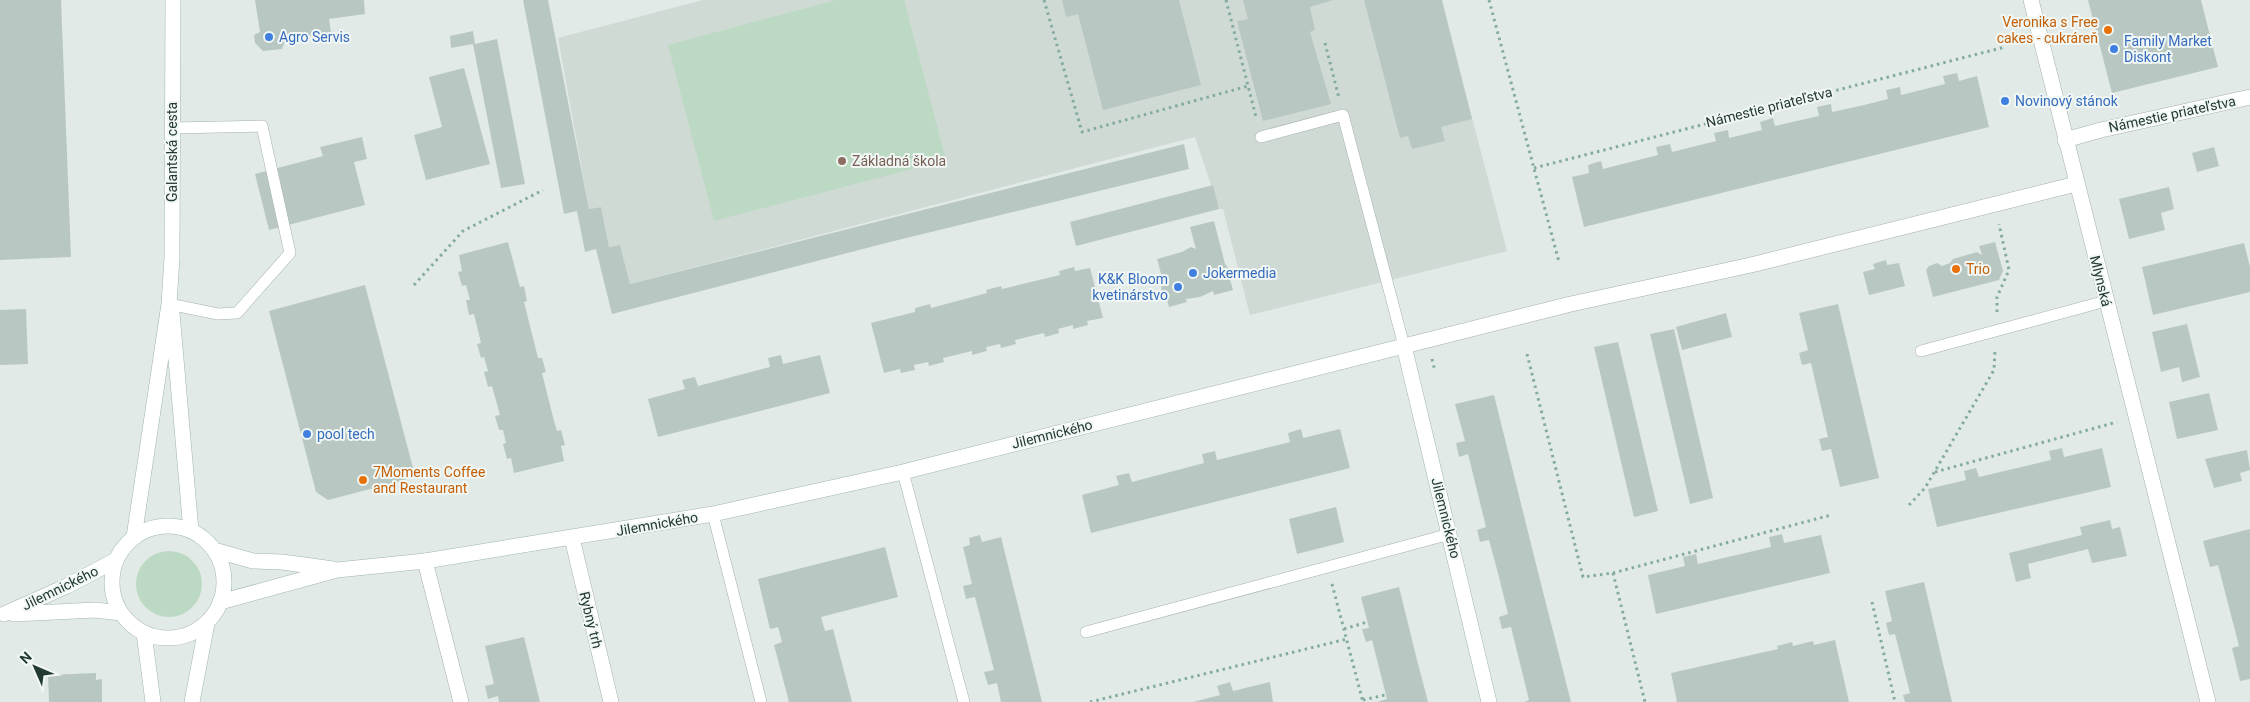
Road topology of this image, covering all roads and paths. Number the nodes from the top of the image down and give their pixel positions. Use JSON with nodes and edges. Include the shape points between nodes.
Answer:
{"nodes":[{"id":1,"x":173,"y":0,"type":"edge"},
{"id":2,"x":1044,"y":0,"type":"edge"},
{"id":3,"x":1226,"y":0,"type":"edge"},
{"id":4,"x":1489,"y":0,"type":"edge"},
{"id":5,"x":2030,"y":0,"type":"edge"},
{"id":6,"x":1325,"y":44,"type":"dead end"},
{"id":7,"x":2005,"y":47,"type":"dead end"},
{"id":8,"x":1248,"y":86,"type":"junction"},
{"id":9,"x":2250,"y":97,"type":"edge"},
{"id":10,"x":1343,"y":115,"type":"junction"},
{"id":11,"x":173,"y":128,"type":"junction"},
{"id":12,"x":1261,"y":138,"type":"joint"},
{"id":13,"x":2065,"y":140,"type":"junction"},
{"id":14,"x":1534,"y":168,"type":"junction"},
{"id":15,"x":2076,"y":184,"type":"junction"},
{"id":16,"x":543,"y":190,"type":"dead end"},
{"id":17,"x":1996,"y":216,"type":"dead end"},
{"id":18,"x":1559,"y":262,"type":"dead end"},
{"id":19,"x":414,"y":285,"type":"dead end"},
{"id":20,"x":1997,"y":297,"type":"dead end"},
{"id":21,"x":2106,"y":301,"type":"junction"},
{"id":22,"x":169,"y":304,"type":"junction"},
{"id":23,"x":1404,"y":346,"type":"junction"},
{"id":24,"x":1921,"y":351,"type":"dead end"},
{"id":25,"x":1527,"y":354,"type":"dead end"},
{"id":26,"x":1994,"y":370,"type":"dead end"},
{"id":27,"x":2120,"y":422,"type":"dead end"},
{"id":28,"x":903,"y":472,"type":"junction"},
{"id":29,"x":1934,"y":472,"type":"junction"},
{"id":30,"x":1909,"y":505,"type":"dead end"},
{"id":31,"x":713,"y":514,"type":"junction"},
{"id":32,"x":1831,"y":515,"type":"dead end"},
{"id":33,"x":191,"y":530,"type":"junction"},
{"id":34,"x":1450,"y":534,"type":"junction"},
{"id":35,"x":134,"y":537,"type":"junction"},
{"id":36,"x":572,"y":538,"type":"junction"},
{"id":37,"x":214,"y":550,"type":"junction"},
{"id":38,"x":116,"y":560,"type":"junction"},
{"id":39,"x":425,"y":561,"type":"junction"},
{"id":40,"x":1328,"y":567,"type":"junction"},
{"id":41,"x":337,"y":570,"type":"junction"},
{"id":42,"x":1613,"y":572,"type":"junction"},
{"id":43,"x":220,"y":602,"type":"junction"},
{"id":44,"x":1872,"y":602,"type":"dead end"},
{"id":45,"x":120,"y":613,"type":"junction"},
{"id":46,"x":2,"y":615,"type":"edge"},
{"id":47,"x":1367,"y":622,"type":"dead end"},
{"id":48,"x":207,"y":623,"type":"junction"},
{"id":49,"x":1344,"y":629,"type":"junction"},
{"id":50,"x":1086,"y":632,"type":"dead end"},
{"id":51,"x":144,"y":633,"type":"junction"},
{"id":52,"x":1347,"y":639,"type":"junction"},
{"id":53,"x":1385,"y":695,"type":"dead end"},
{"id":54,"x":1363,"y":701,"type":"edge"},
{"id":55,"x":153,"y":702,"type":"edge"},
{"id":56,"x":192,"y":702,"type":"edge"},
{"id":57,"x":461,"y":702,"type":"edge"},
{"id":58,"x":611,"y":702,"type":"edge"},
{"id":59,"x":761,"y":702,"type":"edge"},
{"id":60,"x":964,"y":702,"type":"edge"},
{"id":61,"x":1090,"y":702,"type":"edge"},
{"id":62,"x":1489,"y":702,"type":"edge"},
{"id":63,"x":1645,"y":702,"type":"edge"},
{"id":64,"x":1895,"y":702,"type":"edge"},
{"id":65,"x":2208,"y":702,"type":"edge"}],
"edges":[{"from":1,"to":11,"type":"street","name":"Galantská cesta"},
{"from":2,"to":8,"type":"path","via":[[1082,132]]},
{"from":3,"to":8,"type":"path"},
{"from":4,"to":14,"type":"path"},
{"from":5,"to":13,"type":"street"},
{"from":6,"to":10,"type":"path"},
{"from":7,"to":14,"type":"path","name":"Námestie priateľstva"},
{"from":8,"to":12,"type":"path"},
{"from":9,"to":13,"type":"street","name":"Námestie priateľstva"},
{"from":10,"to":12,"type":"lane"},
{"from":10,"to":23,"type":"lane"},
{"from":11,"to":22,"type":"street","name":"Galantská cesta"},
{"from":11,"to":22,"type":"lane","via":[[262,126],[290,254],[237,313],[218,314]]},
{"from":13,"to":15,"type":"street"},
{"from":14,"to":18,"type":"path"},
{"from":15,"to":21,"type":"street","name":"Mlynská"},
{"from":15,"to":23,"type":"street","via":[[1751,265],[1571,304]]},
{"from":16,"to":19,"type":"path","via":[[464,231]]},
{"from":17,"to":20,"type":"path","via":[[2009,270]]},
{"from":21,"to":24,"type":"lane"},
{"from":21,"to":65,"type":"street","name":"Mlynská"},
{"from":22,"to":33,"type":"street","name":"Galantská cesta"},
{"from":22,"to":35,"type":"street","name":"Galantská cesta"},
{"from":23,"to":28,"type":"street","name":"Jilemnického"},
{"from":23,"to":34,"type":"street","name":"Jilemnického"},
{"from":25,"to":42,"type":"path","via":[[1583,577]]},
{"from":26,"to":29,"type":"path"},
{"from":27,"to":29,"type":"path"},
{"from":28,"to":31,"type":"street","name":"Jilemnického"},
{"from":28,"to":60,"type":"lane"},
{"from":29,"to":30,"type":"path"},
{"from":31,"to":36,"type":"street","name":"Jilemnického"},
{"from":31,"to":59,"type":"lane"},
{"from":32,"to":42,"type":"path"},
{"from":33,"to":35,"type":"street","via":[[162,526]]},
{"from":33,"to":37,"type":"street"},
{"from":34,"to":40,"type":"lane"},
{"from":34,"to":62,"type":"street","name":"Jilemnického"},
{"from":35,"to":38,"type":"street"},
{"from":36,"to":39,"type":"street","name":"Jilemnického"},
{"from":36,"to":58,"type":"street","name":"Rybný trh"},
{"from":37,"to":41,"type":"street","name":"Jilemnického","via":[[253,561]]},
{"from":37,"to":43,"type":"street","via":[[224,578]]},
{"from":38,"to":45,"type":"street","via":[[112,589]]},
{"from":38,"to":46,"type":"street","name":"Jilemnického"},
{"from":39,"to":41,"type":"street","name":"Jilemnického"},
{"from":39,"to":57,"type":"street"},
{"from":40,"to":49,"type":"path"},
{"from":40,"to":50,"type":"lane"},
{"from":41,"to":43,"type":"street","name":"Jilemnického"},
{"from":42,"to":63,"type":"path"},
{"from":43,"to":48,"type":"street"},
{"from":44,"to":64,"type":"path"},
{"from":45,"to":46,"type":"street","name":"Jilemnického","via":[[95,610]]},
{"from":45,"to":51,"type":"street"},
{"from":47,"to":49,"type":"path"},
{"from":48,"to":51,"type":"street","via":[[179,637],[162,638]]},
{"from":48,"to":56,"type":"street"},
{"from":49,"to":52,"type":"path"},
{"from":51,"to":55,"type":"street"},
{"from":52,"to":54,"type":"path"},
{"from":52,"to":61,"type":"path"},
{"from":53,"to":54,"type":"path"}]}
